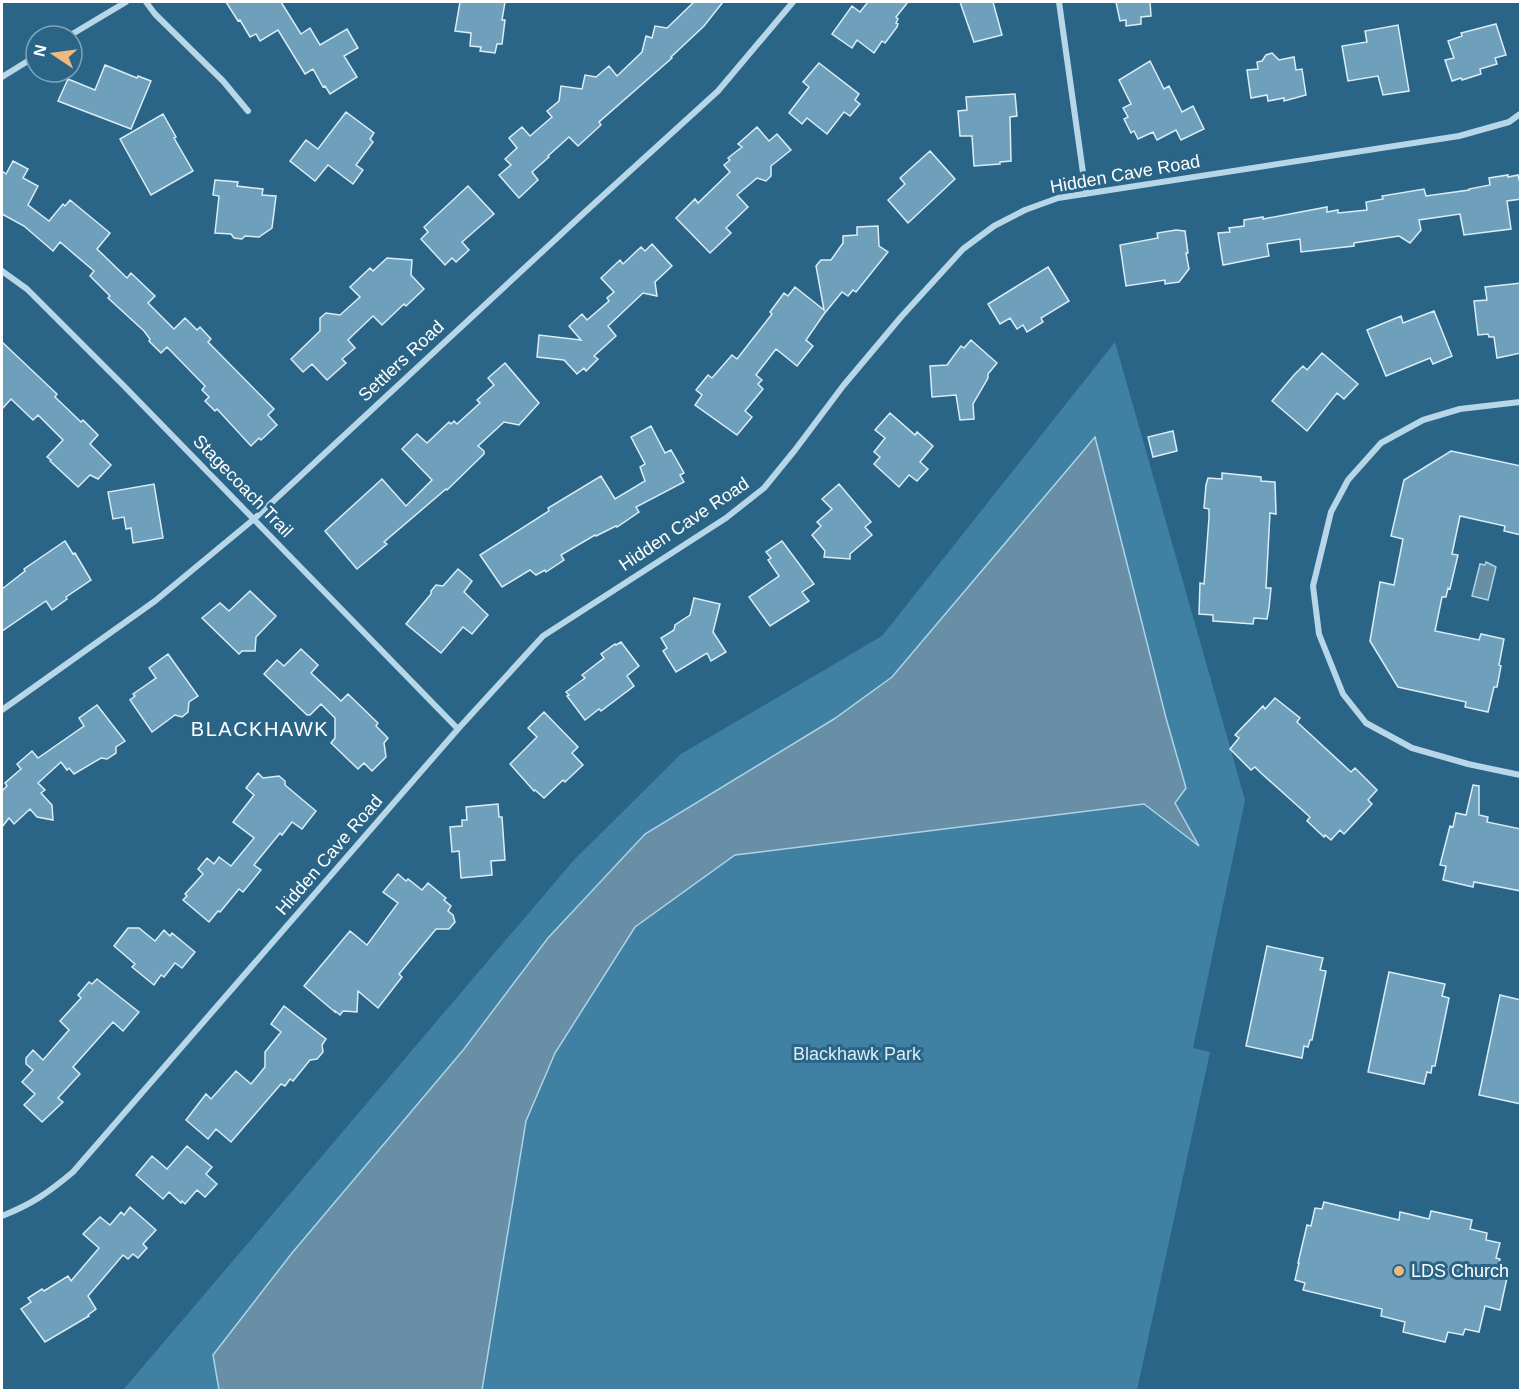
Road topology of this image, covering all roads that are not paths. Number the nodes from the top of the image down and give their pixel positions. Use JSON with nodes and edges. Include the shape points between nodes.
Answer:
{"nodes":[{"id":1,"x":126,"y":2,"type":"edge"},
{"id":2,"x":146,"y":2,"type":"edge"},
{"id":3,"x":793,"y":2,"type":"edge"},
{"id":4,"x":1059,"y":2,"type":"edge"},
{"id":5,"x":84,"y":27,"type":"edge"},
{"id":6,"x":24,"y":63,"type":"edge"},
{"id":7,"x":2,"y":77,"type":"edge"},
{"id":8,"x":248,"y":111,"type":"dead end"},
{"id":9,"x":1521,"y":114,"type":"edge"},
{"id":10,"x":1086,"y":194,"type":"junction"},
{"id":11,"x":2,"y":271,"type":"edge"},
{"id":12,"x":1521,"y":402,"type":"edge"},
{"id":13,"x":255,"y":519,"type":"junction"},
{"id":14,"x":2,"y":710,"type":"edge"},
{"id":15,"x":458,"y":729,"type":"junction"},
{"id":16,"x":1521,"y":775,"type":"edge"},
{"id":17,"x":2,"y":1216,"type":"edge"}],
"edges":[{"from":1,"to":5,"type":"street"},
{"from":2,"to":8,"type":"street"},
{"from":3,"to":13,"type":"street","name":"Settlers Road","via":[[718,91]]},
{"from":4,"to":10,"type":"street"},
{"from":6,"to":7,"type":"street"},
{"from":9,"to":10,"type":"street","name":"Hidden Cave Road","via":[[1509,122],[1459,136]]},
{"from":10,"to":15,"type":"street","name":"Hidden Cave Road","via":[[1058,198],[1025,210],[963,249],[843,386],[764,488],[726,518],[543,636]]},
{"from":11,"to":13,"type":"street","name":"Stagecoach Trail","via":[[27,289]]},
{"from":12,"to":16,"type":"street","via":[[1460,410],[1422,420],[1381,443],[1348,480],[1331,512],[1313,586],[1319,634],[1343,693],[1366,723],[1412,748]]},
{"from":13,"to":14,"type":"street","name":"Settlers Road","via":[[156,601]]},
{"from":13,"to":15,"type":"street","name":"Stagecoach Trail"},
{"from":15,"to":17,"type":"street","name":"Hidden Cave Road","via":[[81,1164],[48,1193]]}]}
